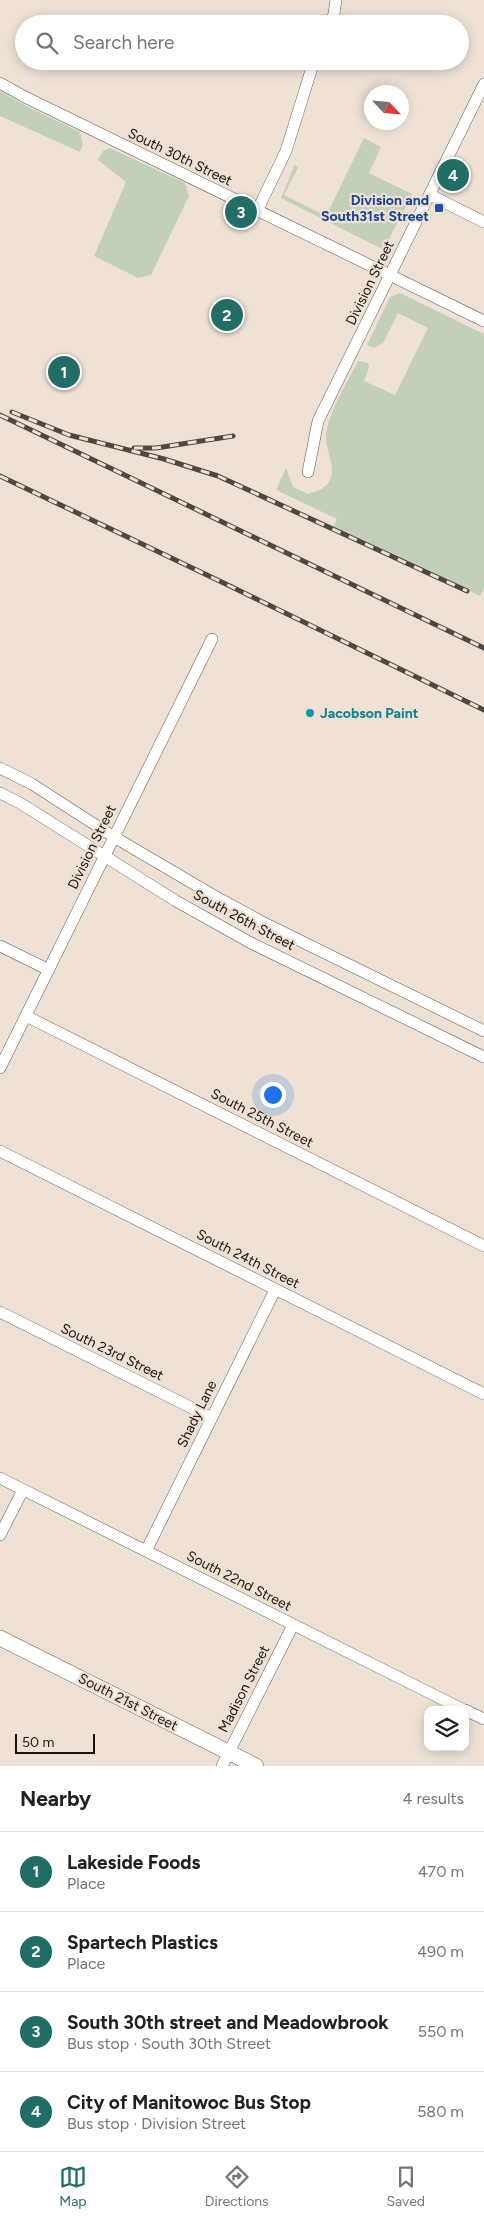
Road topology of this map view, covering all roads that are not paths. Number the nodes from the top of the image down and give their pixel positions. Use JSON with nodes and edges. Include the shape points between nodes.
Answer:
{"nodes":[{"id":1,"x":336,"y":0,"type":"edge"},
{"id":2,"x":334,"y":15,"type":"edge"},
{"id":3,"x":311,"y":70,"type":"edge"},
{"id":4,"x":0,"y":83,"type":"edge"},
{"id":5,"x":484,"y":84,"type":"edge"},
{"id":6,"x":430,"y":195,"type":"junction"},
{"id":7,"x":257,"y":211,"type":"junction"},
{"id":8,"x":484,"y":222,"type":"edge"},
{"id":9,"x":391,"y":275,"type":"junction"},
{"id":10,"x":484,"y":320,"type":"edge"},
{"id":11,"x":308,"y":472,"type":"dead end"},
{"id":12,"x":212,"y":640,"type":"dead end"},
{"id":13,"x":0,"y":768,"type":"edge"},
{"id":14,"x":0,"y":793,"type":"edge"},
{"id":15,"x":114,"y":837,"type":"junction"},
{"id":16,"x":104,"y":856,"type":"junction"},
{"id":17,"x":0,"y":946,"type":"edge"},
{"id":18,"x":48,"y":970,"type":"junction"},
{"id":19,"x":26,"y":1016,"type":"junction"},
{"id":20,"x":484,"y":1031,"type":"edge"},
{"id":21,"x":484,"y":1057,"type":"edge"},
{"id":22,"x":0,"y":1068,"type":"edge"},
{"id":23,"x":0,"y":1151,"type":"edge"},
{"id":24,"x":484,"y":1246,"type":"edge"},
{"id":25,"x":275,"y":1290,"type":"junction"},
{"id":26,"x":0,"y":1312,"type":"edge"},
{"id":27,"x":484,"y":1394,"type":"edge"},
{"id":28,"x":212,"y":1418,"type":"junction"},
{"id":29,"x":0,"y":1478,"type":"edge"},
{"id":30,"x":23,"y":1490,"type":"junction"},
{"id":31,"x":0,"y":1535,"type":"edge"},
{"id":32,"x":146,"y":1551,"type":"junction"},
{"id":33,"x":293,"y":1625,"type":"junction"},
{"id":34,"x":0,"y":1638,"type":"edge"},
{"id":35,"x":457,"y":1706,"type":"edge"},
{"id":36,"x":469,"y":1712,"type":"edge"},
{"id":37,"x":484,"y":1719,"type":"edge"},
{"id":38,"x":225,"y":1759,"type":"edge"},
{"id":39,"x":256,"y":1766,"type":"edge"}],
"edges":[{"from":1,"to":2,"type":"street"},
{"from":3,"to":7,"type":"street","via":[[286,151]]},
{"from":4,"to":7,"type":"street","name":"South 30th Street"},
{"from":5,"to":6,"type":"street","name":"Division Street"},
{"from":6,"to":8,"type":"street"},
{"from":6,"to":9,"type":"street","name":"Division Street"},
{"from":7,"to":9,"type":"street","name":"South 30th Street"},
{"from":9,"to":10,"type":"street","name":"South 30th Street"},
{"from":9,"to":11,"type":"street","name":"Division Street","via":[[318,421]]},
{"from":12,"to":15,"type":"street","name":"Division Street"},
{"from":13,"to":15,"type":"street","name":"South 26th Street","via":[[32,784]]},
{"from":14,"to":16,"type":"street","name":"South 26th Street"},
{"from":15,"to":16,"type":"street","name":"Division Street"},
{"from":15,"to":20,"type":"street","name":"South 26th Street","via":[[264,923]]},
{"from":16,"to":18,"type":"street","name":"Division Street"},
{"from":16,"to":21,"type":"street","name":"South 26th Street","via":[[250,942]]},
{"from":17,"to":18,"type":"street"},
{"from":18,"to":19,"type":"street","name":"Division Street"},
{"from":19,"to":22,"type":"street","name":"Division Street"},
{"from":19,"to":24,"type":"street","name":"South 25th Street"},
{"from":23,"to":25,"type":"street","name":"South 24th Street"},
{"from":25,"to":27,"type":"street","name":"South 24th Street"},
{"from":25,"to":28,"type":"street","name":"Shady Lane"},
{"from":26,"to":28,"type":"street","name":"South 23rd Street"},
{"from":28,"to":32,"type":"street","name":"Shady Lane"},
{"from":29,"to":30,"type":"street","name":"South 22nd Street"},
{"from":30,"to":31,"type":"street"},
{"from":30,"to":32,"type":"street","name":"South 22nd Street"},
{"from":32,"to":33,"type":"street","name":"South 22nd Street"},
{"from":33,"to":35,"type":"street","name":"South 22nd Street"},
{"from":33,"to":38,"type":"street","name":"Madison Street"},
{"from":34,"to":38,"type":"street","name":"South 21st Street"},
{"from":36,"to":37,"type":"street","name":"South 22nd Street"},
{"from":38,"to":39,"type":"street","name":"South 21st Street"}]}
